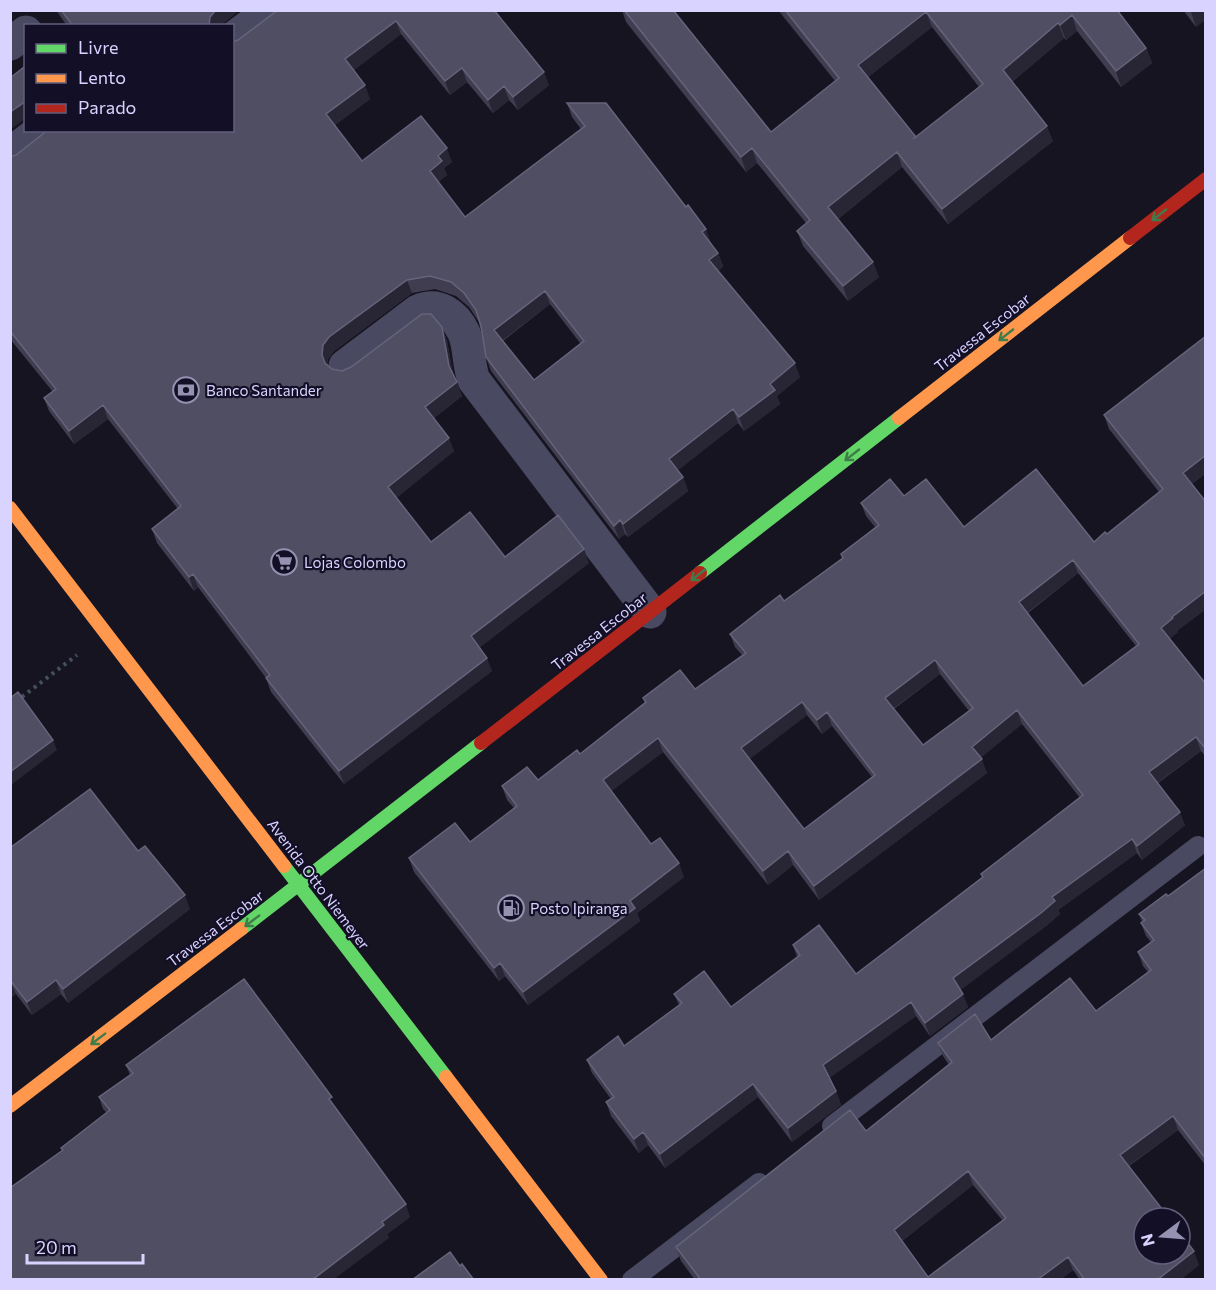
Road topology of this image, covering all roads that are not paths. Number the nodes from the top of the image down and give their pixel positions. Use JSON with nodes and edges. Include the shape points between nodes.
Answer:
{"nodes":[{"id":1,"x":271,"y":10,"type":"edge"},
{"id":2,"x":24,"y":33,"type":"edge"},
{"id":3,"x":234,"y":38,"type":"edge"},
{"id":4,"x":10,"y":44,"type":"edge"},
{"id":5,"x":38,"y":132,"type":"edge"},
{"id":6,"x":10,"y":154,"type":"edge"},
{"id":7,"x":1206,"y":179,"type":"edge"},
{"id":8,"x":345,"y":366,"type":"dead end"},
{"id":9,"x":10,"y":508,"type":"edge"},
{"id":10,"x":650,"y":612,"type":"junction"},
{"id":11,"x":1198,"y":846,"type":"dead end"},
{"id":12,"x":299,"y":885,"type":"junction"},
{"id":13,"x":10,"y":1106,"type":"edge"},
{"id":14,"x":821,"y":1135,"type":"edge"},
{"id":15,"x":774,"y":1171,"type":"edge"},
{"id":16,"x":601,"y":1280,"type":"edge"},
{"id":17,"x":632,"y":1280,"type":"edge"}],
"edges":[{"from":1,"to":3,"type":"street"},
{"from":2,"to":4,"type":"street"},
{"from":5,"to":6,"type":"street"},
{"from":7,"to":10,"type":"street","name":"Travessa Escobar","one_way":true},
{"from":8,"to":10,"type":"street","via":[[418,311],[429,306],[450,315],[463,332],[474,380]]},
{"from":9,"to":12,"type":"street","name":"Avenida Otto Niemeyer"},
{"from":10,"to":12,"type":"street","name":"Travessa Escobar"},
{"from":11,"to":14,"type":"lane"},
{"from":12,"to":13,"type":"street","name":"Travessa Escobar","one_way":true},
{"from":12,"to":16,"type":"street","name":"Avenida Otto Niemeyer"},
{"from":15,"to":17,"type":"lane"}]}
